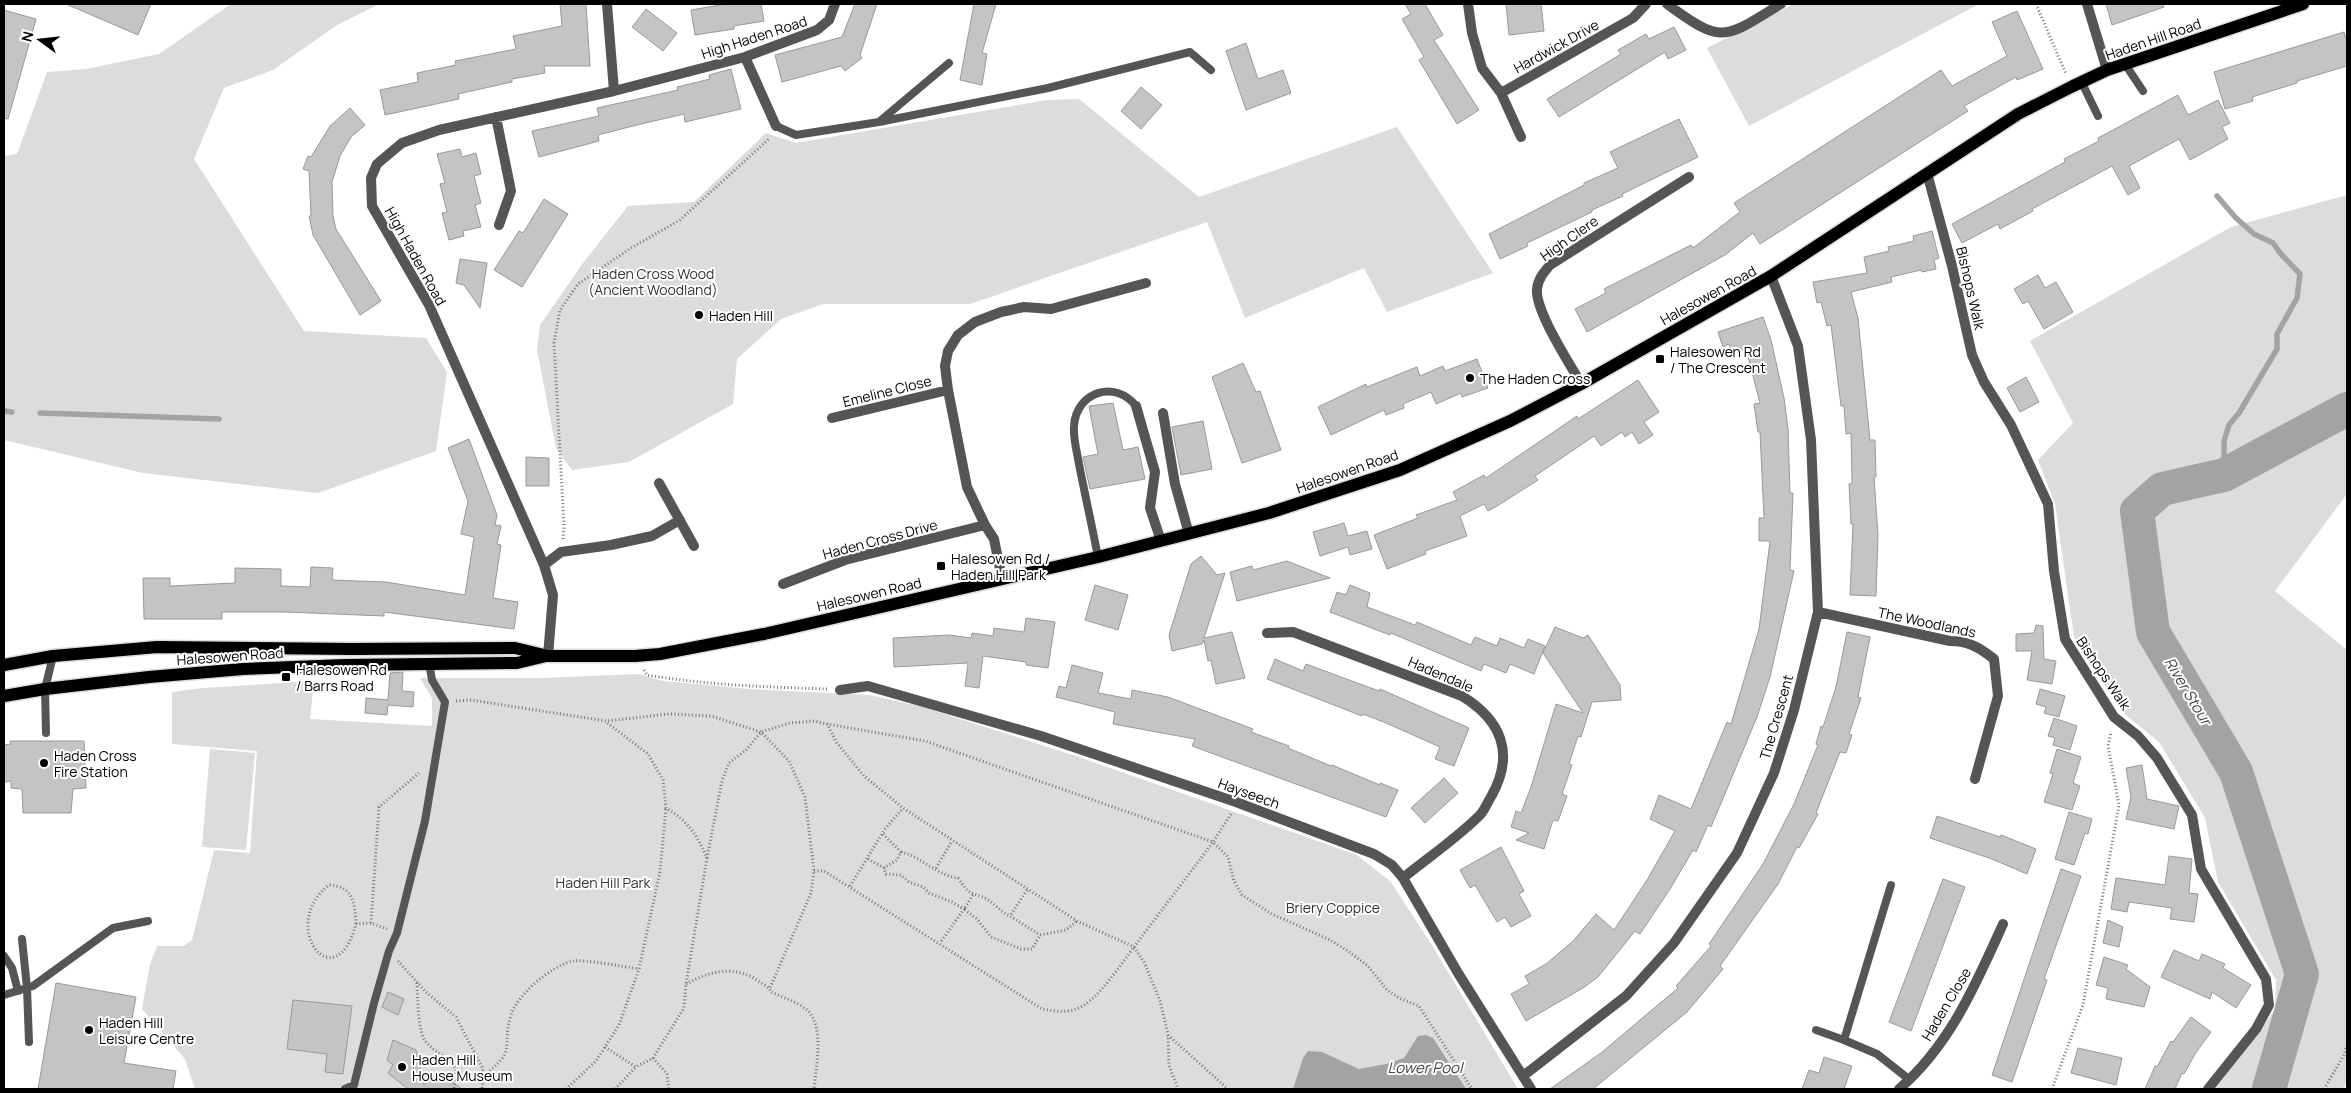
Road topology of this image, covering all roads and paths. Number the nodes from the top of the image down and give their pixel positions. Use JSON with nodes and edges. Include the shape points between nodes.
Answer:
{"nodes":[{"id":1,"x":607,"y":4,"type":"edge"},
{"id":2,"x":835,"y":4,"type":"edge"},
{"id":3,"x":1468,"y":4,"type":"edge"},
{"id":4,"x":1646,"y":4,"type":"edge"},
{"id":5,"x":1667,"y":4,"type":"edge"},
{"id":6,"x":1781,"y":4,"type":"edge"},
{"id":7,"x":2036,"y":4,"type":"edge"},
{"id":8,"x":2087,"y":4,"type":"edge"},
{"id":9,"x":2303,"y":4,"type":"edge"},
{"id":10,"x":745,"y":57,"type":"junction"},
{"id":11,"x":949,"y":63,"type":"dead end"},
{"id":12,"x":2124,"y":64,"type":"junction"},
{"id":13,"x":1211,"y":70,"type":"dead end"},
{"id":14,"x":2107,"y":70,"type":"junction"},
{"id":15,"x":2076,"y":85,"type":"junction"},
{"id":16,"x":614,"y":91,"type":"junction"},
{"id":17,"x":2143,"y":91,"type":"dead end"},
{"id":18,"x":1501,"y":93,"type":"junction"},
{"id":19,"x":2098,"y":116,"type":"dead end"},
{"id":20,"x":496,"y":117,"type":"junction"},
{"id":21,"x":879,"y":122,"type":"junction"},
{"id":22,"x":776,"y":126,"type":"junction"},
{"id":23,"x":1521,"y":137,"type":"dead end"},
{"id":24,"x":1927,"y":173,"type":"junction"},
{"id":25,"x":1689,"y":176,"type":"dead end"},
{"id":26,"x":499,"y":225,"type":"dead end"},
{"id":27,"x":1772,"y":276,"type":"junction"},
{"id":28,"x":1146,"y":283,"type":"dead end"},
{"id":29,"x":1581,"y":384,"type":"junction"},
{"id":30,"x":948,"y":390,"type":"junction"},
{"id":31,"x":1136,"y":406,"type":"joint"},
{"id":32,"x":1164,"y":413,"type":"dead end"},
{"id":33,"x":832,"y":418,"type":"dead end"},
{"id":34,"x":659,"y":483,"type":"dead end"},
{"id":35,"x":680,"y":520,"type":"junction"},
{"id":36,"x":985,"y":525,"type":"junction"},
{"id":37,"x":1189,"y":534,"type":"junction"},
{"id":38,"x":1161,"y":541,"type":"junction"},
{"id":39,"x":694,"y":546,"type":"dead end"},
{"id":40,"x":561,"y":552,"type":"junction"},
{"id":41,"x":1098,"y":557,"type":"junction"},
{"id":42,"x":544,"y":565,"type":"junction"},
{"id":43,"x":1002,"y":579,"type":"junction"},
{"id":44,"x":783,"y":584,"type":"dead end"},
{"id":45,"x":1818,"y":612,"type":"junction"},
{"id":46,"x":1267,"y":633,"type":"dead end"},
{"id":47,"x":53,"y":656,"type":"junction"},
{"id":48,"x":548,"y":656,"type":"junction"},
{"id":49,"x":636,"y":656,"type":"junction"},
{"id":50,"x":429,"y":663,"type":"junction"},
{"id":51,"x":4,"y":665,"type":"edge"},
{"id":52,"x":45,"y":689,"type":"junction"},
{"id":53,"x":840,"y":690,"type":"joint"},
{"id":54,"x":4,"y":696,"type":"edge"},
{"id":55,"x":445,"y":702,"type":"junction"},
{"id":56,"x":2114,"y":717,"type":"junction"},
{"id":57,"x":606,"y":721,"type":"junction"},
{"id":58,"x":827,"y":724,"type":"junction"},
{"id":59,"x":761,"y":732,"type":"junction"},
{"id":60,"x":46,"y":733,"type":"dead end"},
{"id":61,"x":436,"y":759,"type":"junction"},
{"id":62,"x":1975,"y":779,"type":"dead end"},
{"id":63,"x":1236,"y":802,"type":"junction"},
{"id":64,"x":666,"y":808,"type":"junction"},
{"id":65,"x":903,"y":808,"type":"junction"},
{"id":66,"x":883,"y":834,"type":"junction"},
{"id":67,"x":952,"y":841,"type":"junction"},
{"id":68,"x":1214,"y":842,"type":"junction"},
{"id":69,"x":900,"y":852,"type":"junction"},
{"id":70,"x":708,"y":858,"type":"junction"},
{"id":71,"x":868,"y":859,"type":"junction"},
{"id":72,"x":884,"y":868,"type":"junction"},
{"id":73,"x":936,"y":868,"type":"junction"},
{"id":74,"x":814,"y":871,"type":"junction"},
{"id":75,"x":1403,"y":878,"type":"junction"},
{"id":76,"x":1891,"y":885,"type":"dead end"},
{"id":77,"x":850,"y":886,"type":"junction"},
{"id":78,"x":1027,"y":890,"type":"junction"},
{"id":79,"x":973,"y":895,"type":"junction"},
{"id":80,"x":964,"y":909,"type":"junction"},
{"id":81,"x":1010,"y":916,"type":"junction"},
{"id":82,"x":148,"y":921,"type":"dead end"},
{"id":83,"x":1077,"y":921,"type":"junction"},
{"id":84,"x":356,"y":924,"type":"junction"},
{"id":85,"x":371,"y":924,"type":"junction"},
{"id":86,"x":2003,"y":924,"type":"dead end"},
{"id":87,"x":397,"y":933,"type":"junction"},
{"id":88,"x":1040,"y":936,"type":"junction"},
{"id":89,"x":22,"y":940,"type":"dead end"},
{"id":90,"x":940,"y":943,"type":"junction"},
{"id":91,"x":1134,"y":948,"type":"junction"},
{"id":92,"x":389,"y":951,"type":"junction"},
{"id":93,"x":4,"y":956,"type":"edge"},
{"id":94,"x":639,"y":969,"type":"junction"},
{"id":95,"x":416,"y":982,"type":"junction"},
{"id":96,"x":686,"y":984,"type":"junction"},
{"id":97,"x":27,"y":988,"type":"junction"},
{"id":98,"x":770,"y":988,"type":"junction"},
{"id":99,"x":18,"y":991,"type":"junction"},
{"id":100,"x":4,"y":995,"type":"edge"},
{"id":101,"x":1816,"y":1030,"type":"dead end"},
{"id":102,"x":1168,"y":1034,"type":"junction"},
{"id":103,"x":1844,"y":1040,"type":"junction"},
{"id":104,"x":29,"y":1042,"type":"dead end"},
{"id":105,"x":2347,"y":1045,"type":"edge"},
{"id":106,"x":605,"y":1047,"type":"junction"},
{"id":107,"x":652,"y":1058,"type":"junction"},
{"id":108,"x":636,"y":1067,"type":"junction"},
{"id":109,"x":484,"y":1075,"type":"junction"},
{"id":110,"x":1523,"y":1076,"type":"junction"},
{"id":111,"x":1910,"y":1080,"type":"junction"},
{"id":112,"x":345,"y":1089,"type":"edge"},
{"id":113,"x":454,"y":1089,"type":"edge"},
{"id":114,"x":482,"y":1089,"type":"edge"},
{"id":115,"x":566,"y":1089,"type":"edge"},
{"id":116,"x":615,"y":1089,"type":"edge"},
{"id":117,"x":669,"y":1089,"type":"edge"},
{"id":118,"x":814,"y":1089,"type":"edge"},
{"id":119,"x":1178,"y":1089,"type":"edge"},
{"id":120,"x":1228,"y":1089,"type":"edge"},
{"id":121,"x":1472,"y":1089,"type":"edge"},
{"id":122,"x":1531,"y":1089,"type":"edge"},
{"id":123,"x":1899,"y":1089,"type":"edge"},
{"id":124,"x":2052,"y":1089,"type":"edge"},
{"id":125,"x":2208,"y":1089,"type":"edge"},
{"id":126,"x":2324,"y":1089,"type":"edge"}],
"edges":[{"from":1,"to":16,"type":"street"},
{"from":2,"to":10,"type":"street","name":"High Haden Road","via":[[829,20],[817,30]]},
{"from":3,"to":18,"type":"street","via":[[1482,68]]},
{"from":4,"to":18,"type":"street","name":"Hardwick Drive","via":[[1633,18]]},
{"from":5,"to":6,"type":"street","via":[[1693,23],[1714,33],[1734,32]]},
{"from":7,"to":15,"type":"path"},
{"from":8,"to":14,"type":"street"},
{"from":9,"to":12,"type":"main road","name":"Haden Hill Road"},
{"from":10,"to":16,"type":"street","name":"High Haden Road"},
{"from":10,"to":22,"type":"street"},
{"from":11,"to":21,"type":"lane"},
{"from":12,"to":14,"type":"main road","name":"Haden Hill Road"},
{"from":12,"to":17,"type":"lane"},
{"from":13,"to":21,"type":"lane","via":[[1190,52],[1048,88]]},
{"from":14,"to":15,"type":"main road","name":"Haden Hill Road"},
{"from":15,"to":19,"type":"lane"},
{"from":15,"to":24,"type":"main road","name":"Halesowen Road","via":[[2018,114]]},
{"from":16,"to":20,"type":"street","name":"High Haden Road"},
{"from":18,"to":23,"type":"street"},
{"from":20,"to":26,"type":"street","via":[[511,191]]},
{"from":20,"to":42,"type":"street","name":"High Haden Road","via":[[439,130],[402,143],[377,164],[371,178],[370,194],[372,206],[430,305]]},
{"from":21,"to":22,"type":"lane","via":[[796,135]]},
{"from":22,"to":40,"type":"path","via":[[768,142],[680,220],[578,284],[560,310],[554,343],[564,526]]},
{"from":24,"to":27,"type":"main road","name":"Halesowen Road"},
{"from":24,"to":56,"type":"street","name":"Bishops Walk","via":[[1972,355],[1984,382],[2011,425],[2048,504],[2065,639]]},
{"from":25,"to":29,"type":"street","name":"High Clere","via":[[1550,265],[1541,276],[1537,300]]},
{"from":27,"to":29,"type":"main road","name":"Halesowen Road"},
{"from":27,"to":45,"type":"street","name":"The Crescent","via":[[1798,346],[1811,440]]},
{"from":28,"to":30,"type":"street","via":[[1051,309],[1024,307],[975,322],[958,335],[948,351],[945,366]]},
{"from":29,"to":37,"type":"main road","name":"Halesowen Road","via":[[1510,421],[1400,470],[1269,513]]},
{"from":30,"to":33,"type":"street","name":"Emeline Close"},
{"from":30,"to":36,"type":"street","via":[[967,487]]},
{"from":31,"to":38,"type":"street","via":[[1154,472],[1150,508]]},
{"from":31,"to":41,"type":"lane","via":[[1122,394],[1104,390],[1093,394],[1081,405],[1075,417],[1075,442]]},
{"from":32,"to":37,"type":"street","via":[[1175,484]]},
{"from":34,"to":35,"type":"street"},
{"from":35,"to":39,"type":"street"},
{"from":35,"to":40,"type":"street","via":[[652,536]]},
{"from":36,"to":43,"type":"street","via":[[994,539]]},
{"from":36,"to":44,"type":"street","name":"Haden Cross Drive","via":[[845,560]]},
{"from":37,"to":38,"type":"main road","name":"Halesowen Road"},
{"from":38,"to":41,"type":"main road","name":"Halesowen Road"},
{"from":40,"to":42,"type":"street"},
{"from":41,"to":43,"type":"main road","name":"Halesowen Road"},
{"from":42,"to":48,"type":"street","name":"High Haden Road","via":[[554,595]]},
{"from":43,"to":49,"type":"main road","name":"Halesowen Road","via":[[764,634]]},
{"from":45,"to":62,"type":"street","name":"The Woodlands","via":[[1950,641],[1964,641],[1994,659],[1998,696]]},
{"from":45,"to":110,"type":"street","name":"The Crescent","via":[[1794,710],[1774,773],[1738,853],[1674,943],[1626,996]]},
{"from":46,"to":75,"type":"street","name":"Hadendale","via":[[1293,632],[1462,696],[1492,720],[1504,751],[1503,770],[1496,788],[1481,814]]},
{"from":47,"to":48,"type":"main road","name":"Halesowen Road","via":[[157,647],[515,648]]},
{"from":47,"to":51,"type":"main road","name":"Halesowen Road"},
{"from":47,"to":52,"type":"lane"},
{"from":48,"to":49,"type":"main road","name":"Halesowen Road"},
{"from":48,"to":50,"type":"main road","name":"Halesowen Road","via":[[517,663]]},
{"from":49,"to":53,"type":"path","via":[[647,675],[675,680]]},
{"from":50,"to":52,"type":"main road","name":"Halesowen Road","via":[[243,669]]},
{"from":50,"to":55,"type":"lane","via":[[432,680]]},
{"from":52,"to":54,"type":"main road","name":"Halesowen Road"},
{"from":52,"to":60,"type":"lane"},
{"from":53,"to":63,"type":"street","name":"Hayseech","via":[[868,686],[1041,736]]},
{"from":55,"to":57,"type":"path","via":[[472,700]]},
{"from":55,"to":61,"type":"lane"},
{"from":56,"to":124,"type":"path","via":[[2108,746],[2119,805],[2083,1005]]},
{"from":56,"to":125,"type":"street","name":"Bishops Walk","via":[[2138,736],[2157,758],[2192,815],[2201,869],[2266,979],[2269,1006],[2256,1029]]},
{"from":57,"to":59,"type":"path","via":[[669,714],[710,716]]},
{"from":57,"to":64,"type":"path","via":[[648,754],[663,780]]},
{"from":58,"to":59,"type":"path","via":[[814,721],[790,723]]},
{"from":58,"to":65,"type":"path","via":[[837,743],[864,776]]},
{"from":58,"to":68,"type":"path","via":[[925,741]]},
{"from":59,"to":70,"type":"path","via":[[729,763],[722,781]]},
{"from":59,"to":74,"type":"path","via":[[789,761],[805,797]]},
{"from":61,"to":85,"type":"path","via":[[379,807]]},
{"from":61,"to":87,"type":"lane","via":[[425,822]]},
{"from":63,"to":68,"type":"path"},
{"from":63,"to":75,"type":"street","name":"Hayseech","via":[[1374,854],[1392,865]]},
{"from":64,"to":70,"type":"path","via":[[681,816],[699,839]]},
{"from":64,"to":94,"type":"path","via":[[660,872]]},
{"from":65,"to":66,"type":"path"},
{"from":65,"to":67,"type":"path"},
{"from":66,"to":69,"type":"path"},
{"from":66,"to":71,"type":"path"},
{"from":67,"to":73,"type":"path"},
{"from":67,"to":78,"type":"path"},
{"from":68,"to":91,"type":"path"},
{"from":68,"to":121,"type":"path","via":[[1228,857],[1234,881],[1242,895],[1272,914],[1348,951],[1368,966],[1387,990],[1419,1006]]},
{"from":69,"to":72,"type":"path","via":[[897,860]]},
{"from":69,"to":73,"type":"path","via":[[912,854]]},
{"from":70,"to":96,"type":"path"},
{"from":71,"to":72,"type":"path"},
{"from":71,"to":77,"type":"path"},
{"from":72,"to":80,"type":"path","via":[[886,874],[901,875],[929,894]]},
{"from":73,"to":79,"type":"path","via":[[945,876],[958,878]]},
{"from":74,"to":77,"type":"path","via":[[824,871]]},
{"from":74,"to":98,"type":"path","via":[[811,892]]},
{"from":75,"to":110,"type":"street","name":"Hayseech"},
{"from":76,"to":103,"type":"lane"},
{"from":77,"to":90,"type":"path"},
{"from":78,"to":81,"type":"path"},
{"from":78,"to":83,"type":"path"},
{"from":79,"to":80,"type":"path"},
{"from":79,"to":81,"type":"path","via":[[988,900]]},
{"from":80,"to":88,"type":"path","via":[[991,937],[1021,949],[1032,949]]},
{"from":80,"to":90,"type":"path"},
{"from":81,"to":88,"type":"path"},
{"from":82,"to":97,"type":"lane","via":[[113,928]]},
{"from":83,"to":88,"type":"path","via":[[1066,930]]},
{"from":83,"to":91,"type":"path"},
{"from":84,"to":84,"type":"path","via":[[342,953],[333,958],[322,957],[313,948],[309,936],[310,910],[321,891],[329,885],[340,885],[350,894],[356,908]]},
{"from":84,"to":85,"type":"path"},
{"from":85,"to":87,"type":"path"},
{"from":86,"to":111,"type":"street","name":"Haden Close","via":[[1967,1001],[1942,1043]]},
{"from":87,"to":92,"type":"lane"},
{"from":89,"to":97,"type":"lane"},
{"from":90,"to":91,"type":"path","via":[[1036,1006],[1058,1012],[1077,1009],[1094,998]]},
{"from":91,"to":102,"type":"path","via":[[1146,964],[1158,994]]},
{"from":92,"to":95,"type":"path"},
{"from":92,"to":112,"type":"lane","via":[[354,1085]]},
{"from":93,"to":99,"type":"lane","via":[[12,968]]},
{"from":94,"to":106,"type":"path","via":[[619,1026]]},
{"from":94,"to":109,"type":"path","via":[[574,961],[534,983],[513,1008],[508,1048],[501,1062]]},
{"from":95,"to":109,"type":"path","via":[[456,1017]]},
{"from":95,"to":113,"type":"path","via":[[420,1026],[425,1042],[450,1060],[456,1069]]},
{"from":96,"to":98,"type":"path","via":[[706,973],[731,970],[750,976]]},
{"from":96,"to":107,"type":"path","via":[[684,1008]]},
{"from":97,"to":99,"type":"lane"},
{"from":97,"to":104,"type":"lane"},
{"from":98,"to":118,"type":"path","via":[[771,992],[806,1010],[815,1022],[818,1047]]},
{"from":99,"to":100,"type":"lane"},
{"from":101,"to":103,"type":"lane"},
{"from":102,"to":119,"type":"path","via":[[1169,1066]]},
{"from":102,"to":120,"type":"path"},
{"from":103,"to":111,"type":"lane","via":[[1877,1054]]},
{"from":105,"to":126,"type":"path"},
{"from":106,"to":108,"type":"path"},
{"from":106,"to":115,"type":"path","via":[[596,1061]]},
{"from":107,"to":108,"type":"path"},
{"from":107,"to":117,"type":"path","via":[[667,1074]]},
{"from":108,"to":116,"type":"path"},
{"from":109,"to":114,"type":"path"},
{"from":110,"to":122,"type":"street","name":"Hayseech"},
{"from":111,"to":123,"type":"street","name":"Haden Close"}]}
